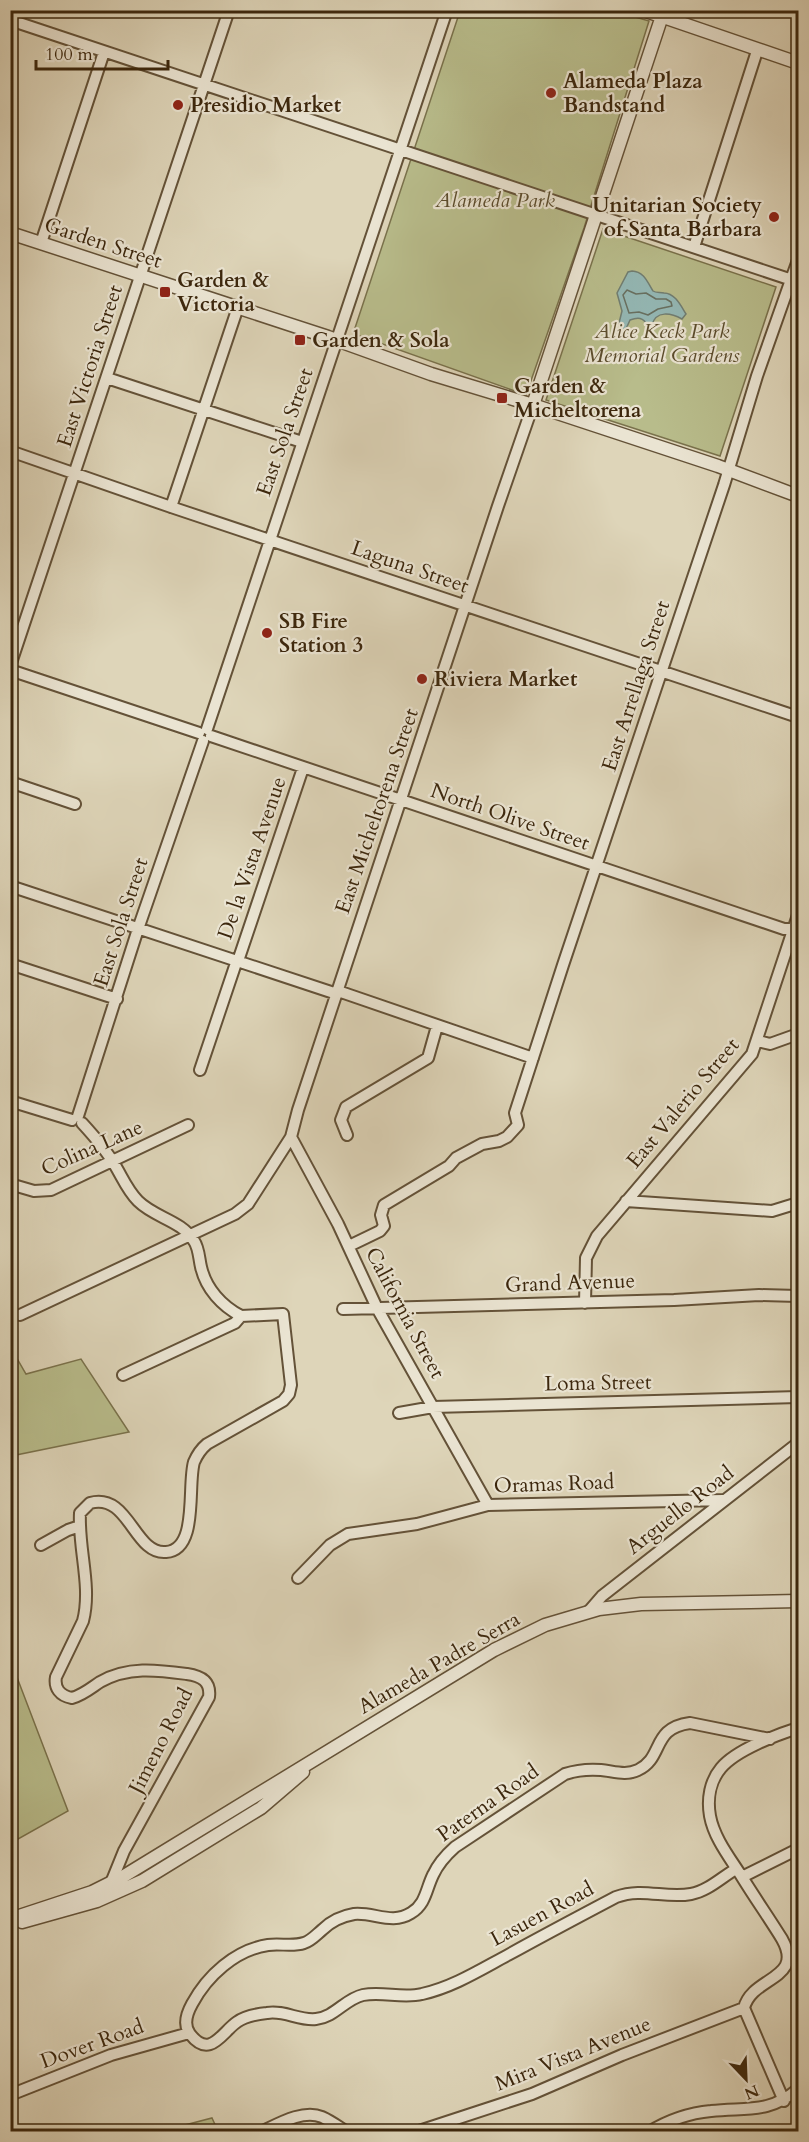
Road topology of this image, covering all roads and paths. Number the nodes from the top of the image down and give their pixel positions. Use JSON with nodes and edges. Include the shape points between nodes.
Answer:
{"nodes":[{"id":1,"x":12,"y":10,"type":"edge"},
{"id":2,"x":229,"y":10,"type":"edge"},
{"id":3,"x":447,"y":10,"type":"edge"},
{"id":4,"x":643,"y":10,"type":"edge"},
{"id":5,"x":663,"y":14,"type":"edge"},
{"id":6,"x":10,"y":15,"type":"edge"},
{"id":7,"x":10,"y":20,"type":"edge"},
{"id":8,"x":757,"y":51,"type":"junction"},
{"id":9,"x":104,"y":52,"type":"junction"},
{"id":10,"x":798,"y":63,"type":"edge"},
{"id":11,"x":205,"y":84,"type":"junction"},
{"id":12,"x":401,"y":149,"type":"junction"},
{"id":13,"x":596,"y":213,"type":"junction"},
{"id":14,"x":10,"y":233,"type":"edge"},
{"id":15,"x":41,"y":243,"type":"junction"},
{"id":16,"x":694,"y":247,"type":"junction"},
{"id":17,"x":798,"y":260,"type":"edge"},
{"id":18,"x":141,"y":275,"type":"junction"},
{"id":19,"x":795,"y":281,"type":"edge"},
{"id":20,"x":238,"y":308,"type":"junction"},
{"id":21,"x":336,"y":340,"type":"junction"},
{"id":22,"x":107,"y":378,"type":"junction"},
{"id":23,"x":533,"y":405,"type":"junction"},
{"id":24,"x":204,"y":409,"type":"junction"},
{"id":25,"x":302,"y":442,"type":"junction"},
{"id":26,"x":10,"y":452,"type":"edge"},
{"id":27,"x":728,"y":471,"type":"junction"},
{"id":28,"x":74,"y":474,"type":"junction"},
{"id":29,"x":798,"y":496,"type":"edge"},
{"id":30,"x":171,"y":507,"type":"junction"},
{"id":31,"x":270,"y":540,"type":"junction"},
{"id":32,"x":465,"y":606,"type":"junction"},
{"id":33,"x":10,"y":668,"type":"edge"},
{"id":34,"x":661,"y":671,"type":"junction"},
{"id":35,"x":798,"y":717,"type":"edge"},
{"id":36,"x":205,"y":735,"type":"junction"},
{"id":37,"x":303,"y":768,"type":"junction"},
{"id":38,"x":10,"y":782,"type":"edge"},
{"id":39,"x":401,"y":801,"type":"junction"},
{"id":40,"x":75,"y":804,"type":"dead end"},
{"id":41,"x":597,"y":867,"type":"junction"},
{"id":42,"x":10,"y":886,"type":"edge"},
{"id":43,"x":798,"y":915,"type":"edge"},
{"id":44,"x":138,"y":929,"type":"junction"},
{"id":45,"x":796,"y":929,"type":"edge"},
{"id":46,"x":237,"y":960,"type":"junction"},
{"id":47,"x":10,"y":964,"type":"edge"},
{"id":48,"x":338,"y":993,"type":"junction"},
{"id":49,"x":117,"y":999,"type":"junction"},
{"id":50,"x":437,"y":1026,"type":"junction"},
{"id":51,"x":798,"y":1034,"type":"edge"},
{"id":52,"x":758,"y":1041,"type":"junction"},
{"id":53,"x":533,"y":1058,"type":"junction"},
{"id":54,"x":200,"y":1070,"type":"dead end"},
{"id":55,"x":10,"y":1101,"type":"edge"},
{"id":56,"x":77,"y":1120,"type":"junction"},
{"id":57,"x":188,"y":1125,"type":"dead end"},
{"id":58,"x":347,"y":1135,"type":"dead end"},
{"id":59,"x":291,"y":1137,"type":"junction"},
{"id":60,"x":113,"y":1162,"type":"junction"},
{"id":61,"x":10,"y":1184,"type":"edge"},
{"id":62,"x":626,"y":1201,"type":"junction"},
{"id":63,"x":798,"y":1203,"type":"edge"},
{"id":64,"x":190,"y":1235,"type":"junction"},
{"id":65,"x":349,"y":1246,"type":"junction"},
{"id":66,"x":798,"y":1296,"type":"edge"},
{"id":67,"x":585,"y":1303,"type":"junction"},
{"id":68,"x":377,"y":1308,"type":"junction"},
{"id":69,"x":344,"y":1309,"type":"dead end"},
{"id":70,"x":21,"y":1315,"type":"dead end"},
{"id":71,"x":241,"y":1316,"type":"junction"},
{"id":72,"x":123,"y":1375,"type":"dead end"},
{"id":73,"x":798,"y":1397,"type":"edge"},
{"id":74,"x":433,"y":1407,"type":"junction"},
{"id":75,"x":399,"y":1413,"type":"dead end"},
{"id":76,"x":798,"y":1443,"type":"edge"},
{"id":77,"x":723,"y":1500,"type":"junction"},
{"id":78,"x":488,"y":1505,"type":"junction"},
{"id":79,"x":80,"y":1526,"type":"junction"},
{"id":80,"x":41,"y":1545,"type":"dead end"},
{"id":81,"x":298,"y":1578,"type":"dead end"},
{"id":82,"x":798,"y":1601,"type":"edge"},
{"id":83,"x":589,"y":1611,"type":"junction"},
{"id":84,"x":798,"y":1728,"type":"edge"},
{"id":85,"x":770,"y":1739,"type":"junction"},
{"id":86,"x":319,"y":1757,"type":"junction"},
{"id":87,"x":798,"y":1849,"type":"edge"},
{"id":88,"x":739,"y":1873,"type":"junction"},
{"id":89,"x":111,"y":1883,"type":"junction"},
{"id":90,"x":10,"y":1919,"type":"edge"},
{"id":91,"x":10,"y":1925,"type":"edge"},
{"id":92,"x":798,"y":1960,"type":"edge"},
{"id":93,"x":786,"y":1966,"type":"junction"},
{"id":94,"x":744,"y":2008,"type":"junction"},
{"id":95,"x":189,"y":2033,"type":"junction"},
{"id":96,"x":798,"y":2089,"type":"edge"},
{"id":97,"x":10,"y":2095,"type":"edge"},
{"id":98,"x":784,"y":2101,"type":"junction"},
{"id":99,"x":261,"y":2132,"type":"edge"},
{"id":100,"x":347,"y":2132,"type":"edge"},
{"id":101,"x":416,"y":2132,"type":"edge"},
{"id":102,"x":649,"y":2132,"type":"edge"}],
"edges":[{"from":1,"to":6,"type":"street"},
{"from":2,"to":11,"type":"street","name":"East Victoria Street"},
{"from":3,"to":12,"type":"street","name":"East Sola Street"},
{"from":4,"to":5,"type":"street"},
{"from":5,"to":8,"type":"street"},
{"from":5,"to":13,"type":"street","name":"East Micheltorena Street"},
{"from":7,"to":9,"type":"street"},
{"from":8,"to":10,"type":"street"},
{"from":8,"to":16,"type":"street"},
{"from":9,"to":11,"type":"street"},
{"from":9,"to":15,"type":"street"},
{"from":11,"to":12,"type":"street"},
{"from":11,"to":18,"type":"street","name":"East Victoria Street"},
{"from":12,"to":13,"type":"street"},
{"from":12,"to":21,"type":"street","name":"East Sola Street"},
{"from":13,"to":16,"type":"street"},
{"from":13,"to":23,"type":"street","name":"East Micheltorena Street"},
{"from":14,"to":15,"type":"street","name":"Garden Street"},
{"from":15,"to":18,"type":"street","name":"Garden Street"},
{"from":16,"to":19,"type":"street"},
{"from":17,"to":19,"type":"street","name":"East Arrellaga Street"},
{"from":18,"to":20,"type":"street","name":"Garden Street"},
{"from":18,"to":22,"type":"street","name":"East Victoria Street"},
{"from":19,"to":27,"type":"street","name":"East Arrellaga Street","via":[[758,376]]},
{"from":20,"to":21,"type":"street","name":"Garden Street"},
{"from":20,"to":24,"type":"street"},
{"from":21,"to":23,"type":"street","name":"Garden Street"},
{"from":21,"to":25,"type":"street","name":"East Sola Street"},
{"from":22,"to":24,"type":"street"},
{"from":22,"to":28,"type":"street","name":"East Victoria Street"},
{"from":23,"to":27,"type":"street","name":"Garden Street"},
{"from":23,"to":32,"type":"street","name":"East Micheltorena Street"},
{"from":24,"to":25,"type":"street"},
{"from":24,"to":30,"type":"street"},
{"from":25,"to":31,"type":"street","name":"East Sola Street"},
{"from":26,"to":28,"type":"street","name":"Laguna Street"},
{"from":27,"to":29,"type":"street","name":"Garden Street"},
{"from":27,"to":34,"type":"street","name":"East Arrellaga Street"},
{"from":28,"to":30,"type":"street","name":"Laguna Street"},
{"from":28,"to":33,"type":"street","name":"East Victoria Street"},
{"from":30,"to":31,"type":"street","name":"Laguna Street"},
{"from":31,"to":32,"type":"street","name":"Laguna Street"},
{"from":31,"to":36,"type":"street","name":"East Sola Street"},
{"from":32,"to":34,"type":"street","name":"Laguna Street"},
{"from":32,"to":39,"type":"street","name":"East Micheltorena Street"},
{"from":33,"to":36,"type":"street","name":"North Olive Street"},
{"from":34,"to":35,"type":"street","name":"Laguna Street"},
{"from":34,"to":41,"type":"street","name":"East Arrellaga Street"},
{"from":36,"to":37,"type":"street","name":"North Olive Street"},
{"from":36,"to":44,"type":"street","name":"East Sola Street"},
{"from":37,"to":39,"type":"street","name":"North Olive Street"},
{"from":37,"to":46,"type":"street","name":"De la Vista Avenue"},
{"from":38,"to":40,"type":"street"},
{"from":39,"to":41,"type":"street","name":"North Olive Street"},
{"from":39,"to":48,"type":"street","name":"East Micheltorena Street"},
{"from":41,"to":45,"type":"street","name":"North Olive Street","via":[[784,929]]},
{"from":41,"to":53,"type":"street","name":"East Arrellaga Street"},
{"from":42,"to":44,"type":"street"},
{"from":43,"to":45,"type":"street","name":"East Valerio Street"},
{"from":44,"to":46,"type":"street"},
{"from":44,"to":49,"type":"street","name":"East Sola Street"},
{"from":45,"to":52,"type":"street","name":"East Valerio Street"},
{"from":46,"to":48,"type":"street"},
{"from":46,"to":54,"type":"street","name":"De la Vista Avenue"},
{"from":47,"to":49,"type":"street"},
{"from":48,"to":50,"type":"street"},
{"from":48,"to":59,"type":"street","name":"East Micheltorena Street"},
{"from":49,"to":56,"type":"street","name":"East Sola Street"},
{"from":50,"to":53,"type":"street"},
{"from":50,"to":58,"type":"street","via":[[428,1058],[346,1107],[341,1120]]},
{"from":51,"to":52,"type":"street","via":[[770,1044]]},
{"from":52,"to":62,"type":"street","name":"East Valerio Street","via":[[748,1061]]},
{"from":53,"to":65,"type":"street","name":"East Arrellaga Street","via":[[515,1113],[518,1125],[507,1137],[482,1143],[384,1205],[384,1227]]},
{"from":55,"to":56,"type":"street"},
{"from":56,"to":60,"type":"street"},
{"from":57,"to":60,"type":"street","name":"Colina Lane"},
{"from":59,"to":64,"type":"street","name":"East Micheltorena Street","via":[[248,1204],[236,1214]]},
{"from":59,"to":65,"type":"street","name":"California Street"},
{"from":60,"to":61,"type":"street","name":"Colina Lane","via":[[51,1190],[34,1191]]},
{"from":60,"to":64,"type":"street","via":[[137,1200]]},
{"from":62,"to":63,"type":"street","via":[[772,1211]]},
{"from":62,"to":67,"type":"street","name":"East Valerio Street","via":[[589,1249]]},
{"from":64,"to":70,"type":"street","name":"East Micheltorena Street"},
{"from":64,"to":71,"type":"street","via":[[212,1292]]},
{"from":65,"to":68,"type":"street","name":"California Street"},
{"from":66,"to":67,"type":"street","name":"Grand Avenue"},
{"from":67,"to":68,"type":"street","name":"Grand Avenue"},
{"from":68,"to":69,"type":"street","name":"Grand Avenue"},
{"from":68,"to":74,"type":"street","name":"California Street"},
{"from":71,"to":72,"type":"street","via":[[235,1323]]},
{"from":71,"to":79,"type":"street","via":[[283,1314],[289,1394],[200,1452],[193,1467],[188,1530],[182,1544],[170,1552],[152,1549],[122,1513],[99,1502],[83,1509]]},
{"from":73,"to":74,"type":"street","name":"Loma Street"},
{"from":74,"to":75,"type":"street","name":"Loma Street"},
{"from":74,"to":78,"type":"street","name":"California Street"},
{"from":76,"to":77,"type":"street","name":"Arguello Road"},
{"from":77,"to":78,"type":"street","name":"Oramas Road"},
{"from":77,"to":83,"type":"street","name":"Arguello Road","via":[[599,1598]]},
{"from":78,"to":81,"type":"street","name":"Oramas Road","via":[[417,1524],[348,1534],[330,1545]]},
{"from":79,"to":80,"type":"street"},
{"from":79,"to":89,"type":"street","name":"Jimeno Road","via":[[85,1612],[56,1677],[59,1691],[76,1697],[110,1677],[155,1669],[198,1676],[209,1689],[209,1698],[124,1851]]},
{"from":82,"to":83,"type":"street","name":"Alameda Padre Serra","via":[[641,1604]]},
{"from":83,"to":86,"type":"street","name":"Alameda Padre Serra","via":[[534,1630],[494,1650]]},
{"from":84,"to":85,"type":"street"},
{"from":85,"to":88,"type":"street","via":[[730,1759],[717,1774],[709,1794],[712,1823]]},
{"from":85,"to":95,"type":"street","name":"Paterna Road","via":[[684,1724],[664,1734],[648,1763],[636,1771],[585,1769],[565,1774],[455,1847],[434,1872],[423,1902],[410,1914],[394,1919],[363,1914],[346,1916],[303,1943],[260,1946],[232,1959],[192,2004],[187,2014]]},
{"from":86,"to":89,"type":"street","name":"Alameda Padre Serra"},
{"from":86,"to":91,"type":"street","name":"Alameda Padre Serra","via":[[261,1808],[142,1881],[90,1903]]},
{"from":87,"to":88,"type":"street"},
{"from":88,"to":93,"type":"street","via":[[786,1946]]},
{"from":88,"to":95,"type":"street","name":"Lasuen Road","via":[[691,1894],[633,1892],[616,1896],[441,1989],[406,1997],[362,1995],[318,2019],[279,2012],[260,2014],[238,2021],[210,2044],[200,2043]]},
{"from":89,"to":90,"type":"street","name":"Alameda Padre Serra"},
{"from":92,"to":93,"type":"street"},
{"from":93,"to":94,"type":"street","via":[[755,1990]]},
{"from":94,"to":98,"type":"street"},
{"from":94,"to":101,"type":"street","name":"Mira Vista Avenue","via":[[532,2094]]},
{"from":95,"to":97,"type":"street","name":"Dover Road","via":[[111,2055]]},
{"from":96,"to":98,"type":"street"},
{"from":98,"to":102,"type":"street","via":[[756,2109],[691,2114]]},
{"from":99,"to":100,"type":"street","via":[[310,2115]]}]}
